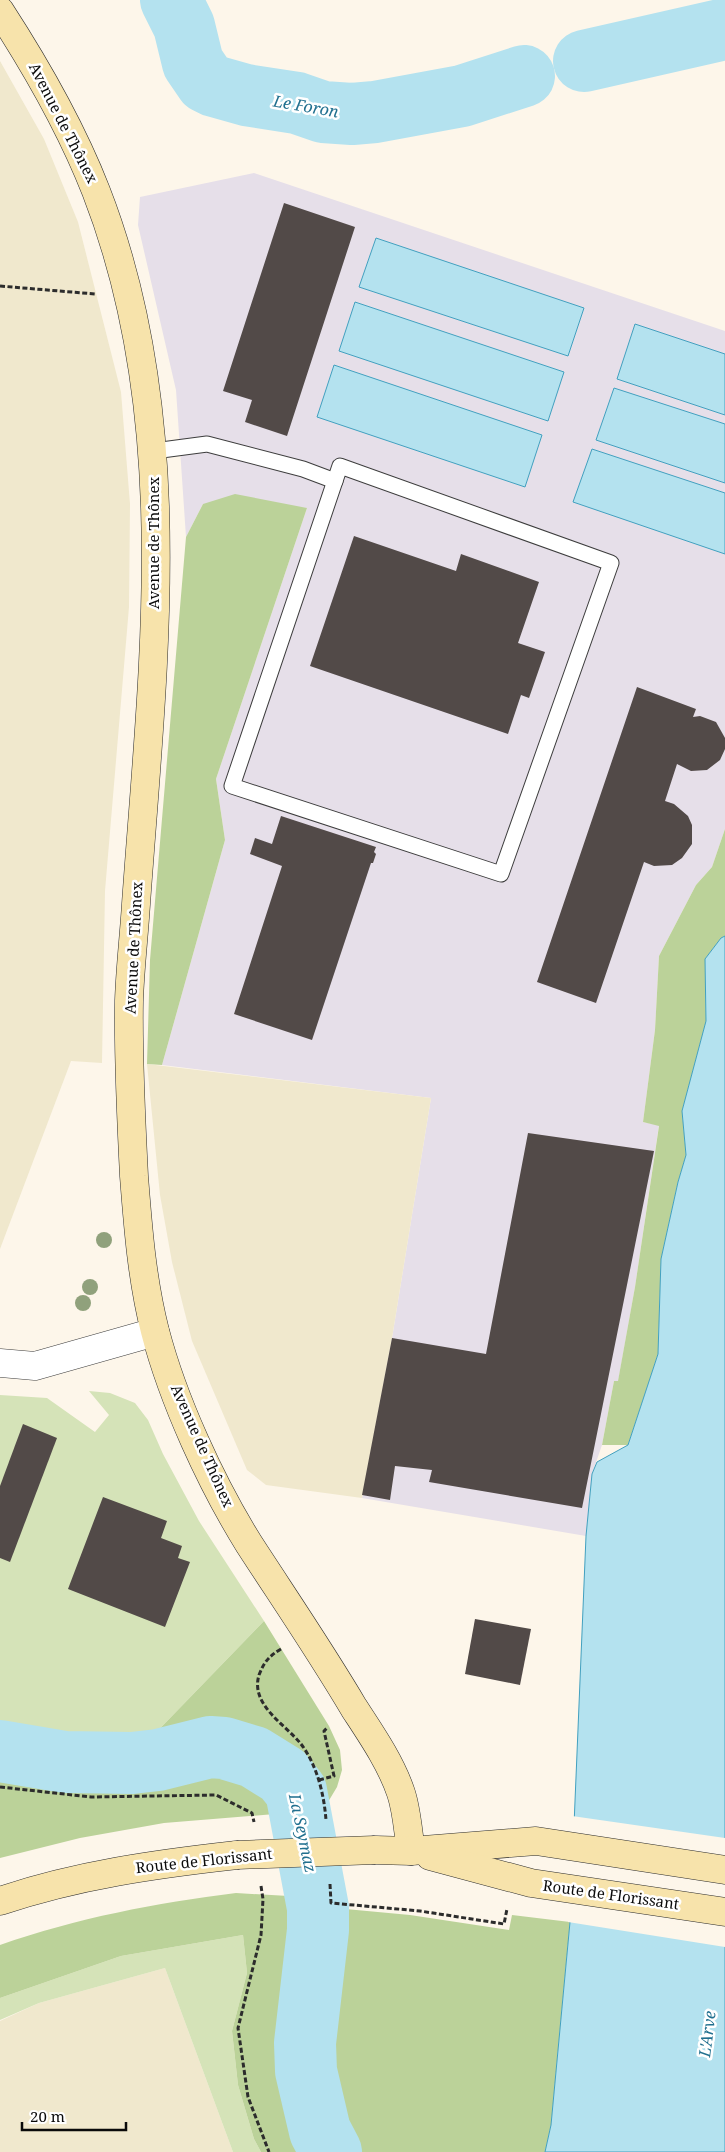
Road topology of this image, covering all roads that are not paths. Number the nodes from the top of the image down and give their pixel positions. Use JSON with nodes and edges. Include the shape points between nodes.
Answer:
{"nodes":[{"id":1,"x":0,"y":11,"type":"edge"},
{"id":2,"x":154,"y":451,"type":"junction"},
{"id":3,"x":335,"y":481,"type":"junction"},
{"id":4,"x":155,"y":1332,"type":"junction"},
{"id":5,"x":0,"y":1363,"type":"edge"},
{"id":6,"x":411,"y":1851,"type":"junction"},
{"id":7,"x":725,"y":1870,"type":"edge"},
{"id":8,"x":0,"y":1901,"type":"edge"},
{"id":9,"x":724,"y":1912,"type":"edge"}],
"edges":[{"from":1,"to":2,"type":"main road","name":"Avenue de Thônex","via":[[55,101],[97,192],[128,297],[142,360]]},
{"from":2,"to":3,"type":"lane","via":[[207,444],[303,469]]},
{"from":2,"to":4,"type":"main road","name":"Avenue de Thônex","via":[[156,558],[152,686],[129,998],[129,1087],[138,1225]]},
{"from":3,"to":3,"type":"lane","via":[[232,786],[501,874],[611,563],[340,466]]},
{"from":4,"to":5,"type":"street","via":[[35,1366]]},
{"from":4,"to":6,"type":"main road","name":"Avenue de Thônex","via":[[182,1409],[246,1538],[326,1661],[394,1778],[401,1795]]},
{"from":6,"to":7,"type":"main road","name":"Route de Florissant","via":[[536,1841]]},
{"from":6,"to":8,"type":"main road","name":"Route de Florissant","bridge":true,"via":[[237,1855],[120,1870],[55,1884]]},
{"from":6,"to":9,"type":"main road","name":"Route de Florissant","via":[[531,1883]]}]}
